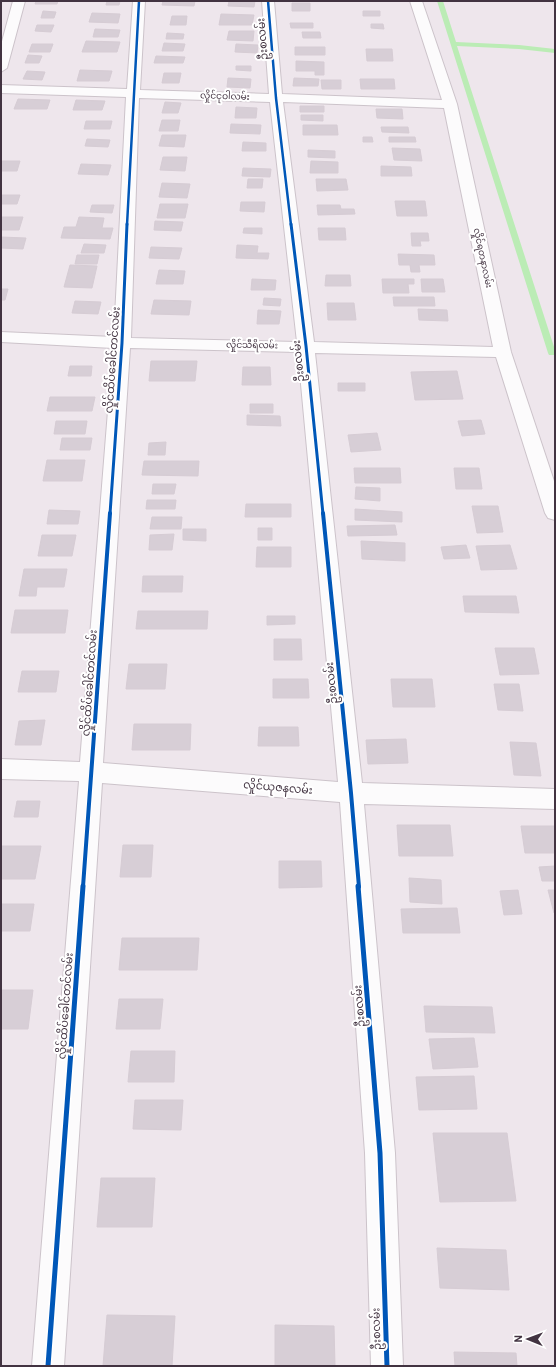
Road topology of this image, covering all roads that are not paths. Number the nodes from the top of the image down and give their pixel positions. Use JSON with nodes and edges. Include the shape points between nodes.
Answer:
{"nodes":[{"id":1,"x":19,"y":1,"type":"edge"},
{"id":2,"x":139,"y":1,"type":"edge"},
{"id":3,"x":268,"y":1,"type":"edge"},
{"id":4,"x":416,"y":1,"type":"edge"},
{"id":5,"x":1,"y":68,"type":"edge"},
{"id":6,"x":1,"y":89,"type":"edge"},
{"id":7,"x":133,"y":93,"type":"junction"},
{"id":8,"x":276,"y":98,"type":"junction"},
{"id":9,"x":450,"y":104,"type":"junction"},
{"id":10,"x":1,"y":337,"type":"edge"},
{"id":11,"x":122,"y":343,"type":"junction"},
{"id":12,"x":306,"y":346,"type":"junction"},
{"id":13,"x":503,"y":352,"type":"junction"},
{"id":14,"x":555,"y":513,"type":"edge"},
{"id":15,"x":1,"y":769,"type":"edge"},
{"id":16,"x":91,"y":772,"type":"junction"},
{"id":17,"x":351,"y":794,"type":"junction"},
{"id":18,"x":555,"y":799,"type":"edge"},
{"id":19,"x":48,"y":1366,"type":"edge"},
{"id":20,"x":387,"y":1366,"type":"edge"}],
"edges":[{"from":1,"to":5,"type":"street"},
{"from":2,"to":7,"type":"street","name":"လှိုင်ထိပ်ခေါင်တင်လမ်း"},
{"from":3,"to":8,"type":"street","name":"ဦးစလမ်း"},
{"from":4,"to":9,"type":"street","name":"လှိုင်ရတနာလမ်း"},
{"from":6,"to":7,"type":"street","name":"လှိုင်ငုဝါလမ်း"},
{"from":7,"to":8,"type":"street","name":"လှိုင်ငုဝါလမ်း"},
{"from":7,"to":11,"type":"street","name":"လှိုင်ထိပ်ခေါင်တင်လမ်း"},
{"from":8,"to":9,"type":"street","name":"လှိုင်ငုဝါလမ်း"},
{"from":8,"to":12,"type":"street","name":"ဦးစလမ်း"},
{"from":9,"to":13,"type":"street","name":"လှိုင်ရတနာလမ်း"},
{"from":10,"to":11,"type":"street","name":"လှိုင်သီရိလမ်း"},
{"from":11,"to":12,"type":"street","name":"လှိုင်သီရိလမ်း"},
{"from":11,"to":16,"type":"street","name":"လှိုင်ထိပ်ခေါင်တင်လမ်း"},
{"from":12,"to":13,"type":"street","name":"လှိုင်သီရိလမ်း"},
{"from":12,"to":17,"type":"street","name":"ဦးစလမ်း"},
{"from":13,"to":14,"type":"street","name":"လှိုင်ရတနာလမ်း"},
{"from":15,"to":16,"type":"street","name":"လှိုင်ယုဇနလမ်း"},
{"from":16,"to":17,"type":"street","name":"လှိုင်ယုဇနလမ်း"},
{"from":16,"to":19,"type":"street","name":"လှိုင်ထိပ်ခေါင်တင်လမ်း"},
{"from":17,"to":18,"type":"street","name":"လှိုင်ယုဇနလမ်း"},
{"from":17,"to":20,"type":"street","name":"ဦးစလမ်း","via":[[380,1153]]}]}
